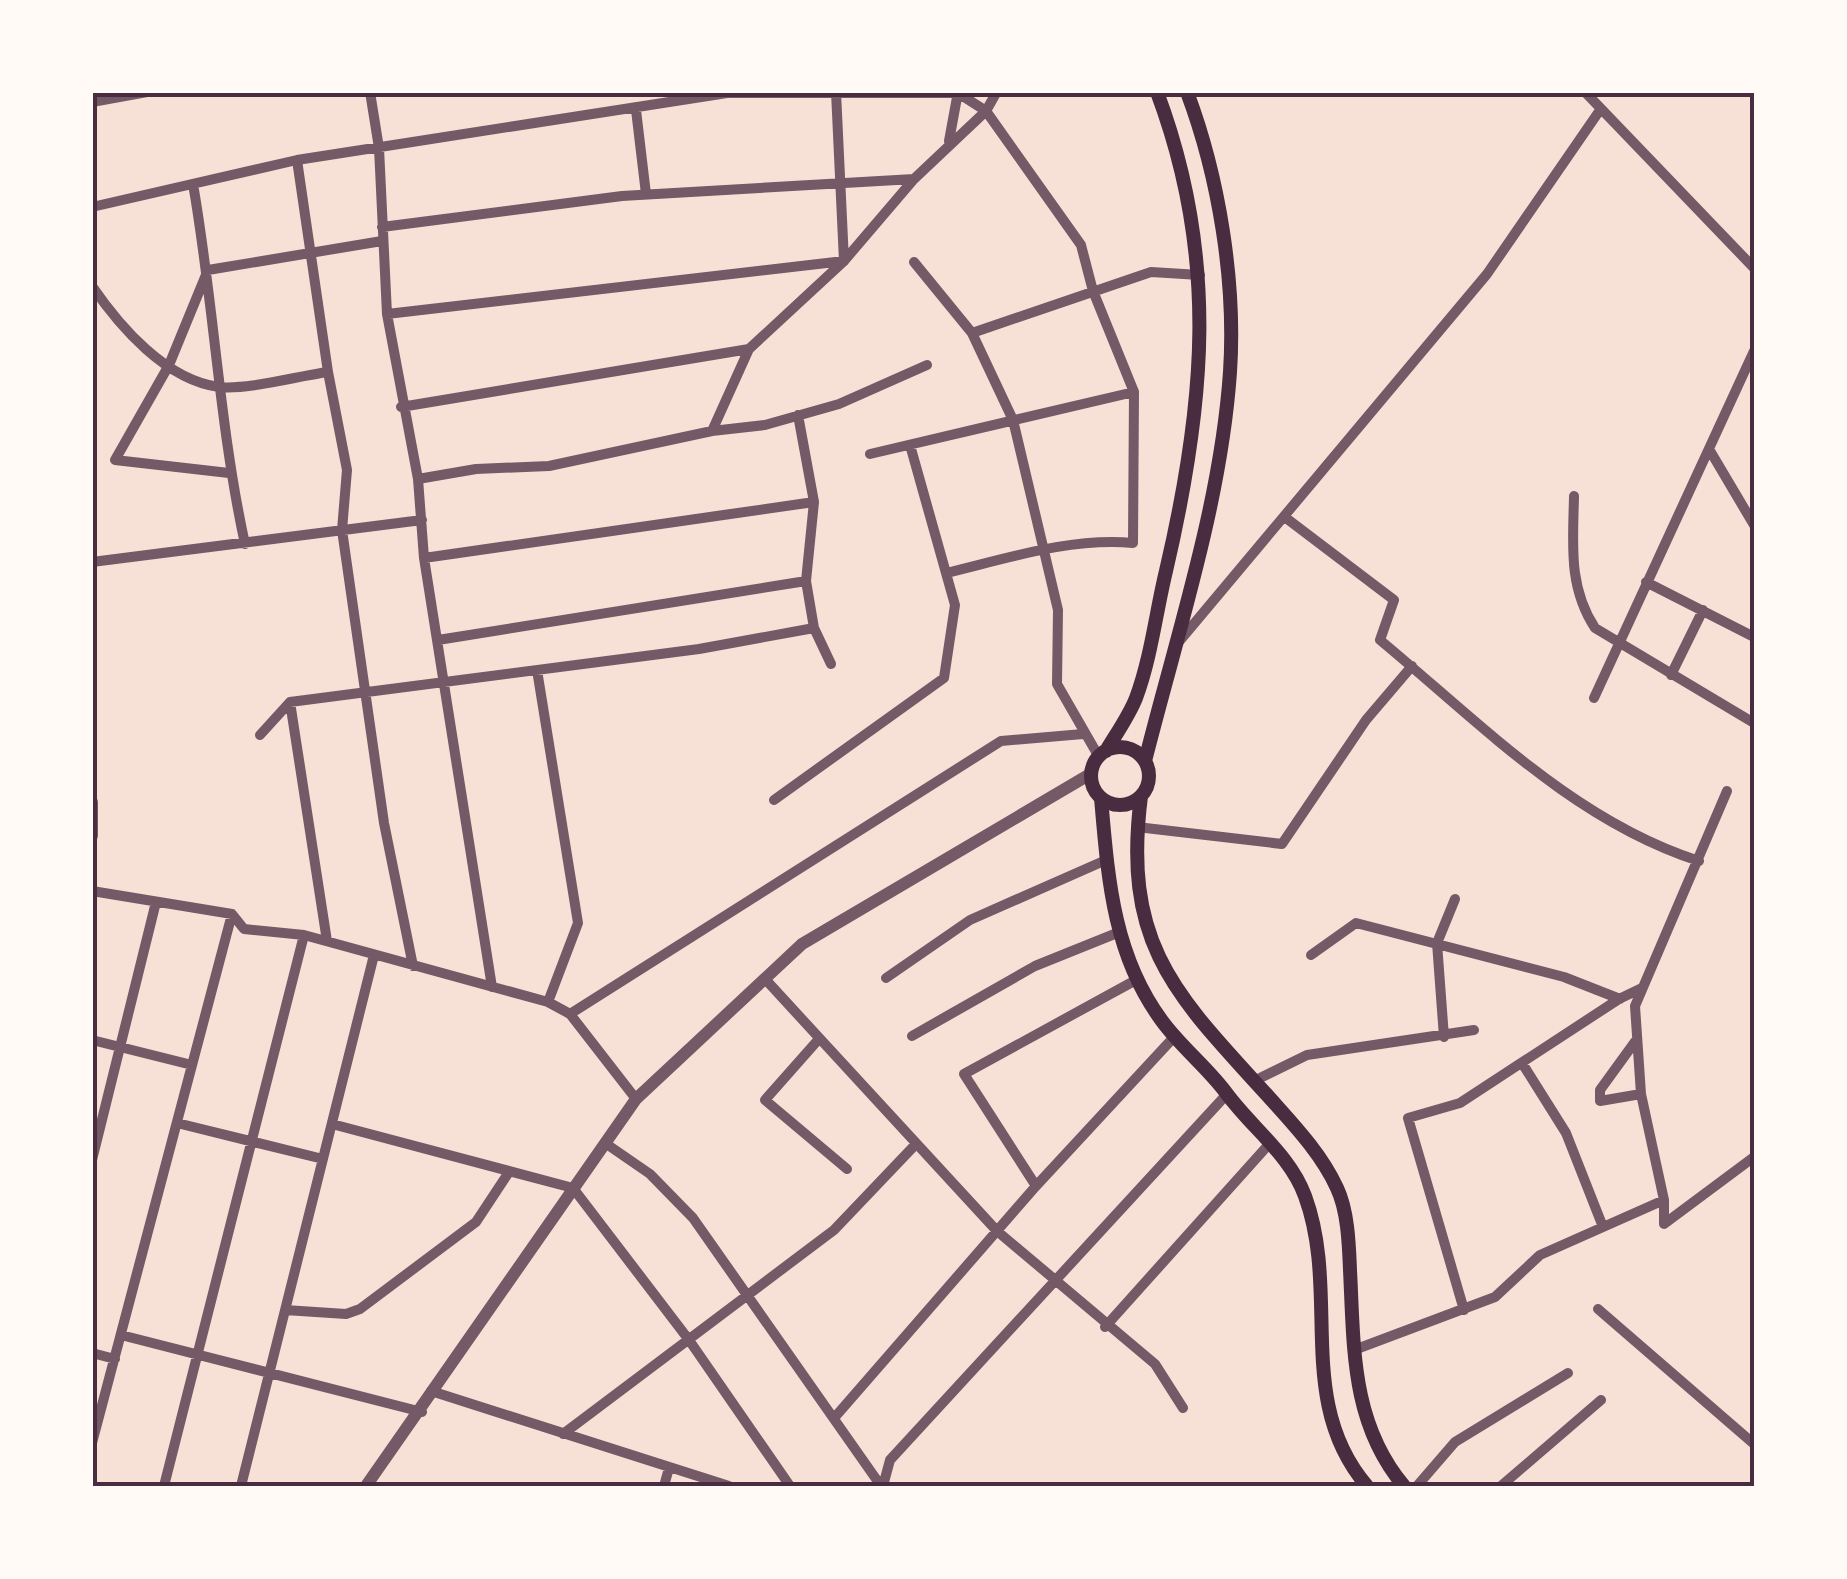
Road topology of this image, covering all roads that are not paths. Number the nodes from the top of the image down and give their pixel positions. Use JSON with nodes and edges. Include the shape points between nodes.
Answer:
{"nodes":[{"id":1,"x":148,"y":92,"type":"edge"},
{"id":2,"x":370,"y":92,"type":"edge"},
{"id":3,"x":1157,"y":92,"type":"edge"},
{"id":4,"x":1187,"y":92,"type":"edge"},
{"id":5,"x":1585,"y":92,"type":"edge"},
{"id":6,"x":836,"y":93,"type":"edge"},
{"id":7,"x":958,"y":93,"type":"edge"},
{"id":8,"x":996,"y":95,"type":"dead end"},
{"id":9,"x":92,"y":102,"type":"edge"},
{"id":10,"x":636,"y":110,"type":"junction"},
{"id":11,"x":1600,"y":110,"type":"junction"},
{"id":12,"x":986,"y":111,"type":"junction"},
{"id":13,"x":949,"y":142,"type":"junction"},
{"id":14,"x":379,"y":148,"type":"junction"},
{"id":15,"x":297,"y":160,"type":"junction"},
{"id":16,"x":914,"y":179,"type":"junction"},
{"id":17,"x":838,"y":183,"type":"junction"},
{"id":18,"x":193,"y":184,"type":"junction"},
{"id":19,"x":646,"y":194,"type":"junction"},
{"id":20,"x":92,"y":207,"type":"edge"},
{"id":21,"x":382,"y":227,"type":"junction"},
{"id":22,"x":382,"y":241,"type":"junction"},
{"id":23,"x":310,"y":253,"type":"junction"},
{"id":24,"x":844,"y":261,"type":"junction"},
{"id":25,"x":914,"y":262,"type":"dead end"},
{"id":26,"x":1754,"y":268,"type":"edge"},
{"id":27,"x":208,"y":270,"type":"junction"},
{"id":28,"x":1200,"y":274,"type":"junction"},
{"id":29,"x":92,"y":286,"type":"edge"},
{"id":30,"x":1093,"y":291,"type":"junction"},
{"id":31,"x":387,"y":314,"type":"junction"},
{"id":32,"x":972,"y":333,"type":"junction"},
{"id":33,"x":749,"y":349,"type":"junction"},
{"id":34,"x":1754,"y":351,"type":"edge"},
{"id":35,"x":169,"y":365,"type":"junction"},
{"id":36,"x":927,"y":366,"type":"dead end"},
{"id":37,"x":328,"y":372,"type":"junction"},
{"id":38,"x":219,"y":386,"type":"junction"},
{"id":39,"x":1134,"y":392,"type":"junction"},
{"id":40,"x":401,"y":407,"type":"junction"},
{"id":41,"x":798,"y":415,"type":"junction"},
{"id":42,"x":1014,"y":420,"type":"junction"},
{"id":43,"x":712,"y":431,"type":"junction"},
{"id":44,"x":910,"y":445,"type":"junction"},
{"id":45,"x":1708,"y":449,"type":"junction"},
{"id":46,"x":870,"y":454,"type":"dead end"},
{"id":47,"x":230,"y":473,"type":"junction"},
{"id":48,"x":418,"y":479,"type":"junction"},
{"id":49,"x":1574,"y":496,"type":"dead end"},
{"id":50,"x":814,"y":502,"type":"junction"},
{"id":51,"x":1286,"y":518,"type":"junction"},
{"id":52,"x":422,"y":520,"type":"junction"},
{"id":53,"x":1754,"y":526,"type":"edge"},
{"id":54,"x":342,"y":530,"type":"junction"},
{"id":55,"x":245,"y":544,"type":"junction"},
{"id":56,"x":1045,"y":550,"type":"junction"},
{"id":57,"x":424,"y":558,"type":"junction"},
{"id":58,"x":92,"y":562,"type":"edge"},
{"id":59,"x":946,"y":573,"type":"junction"},
{"id":60,"x":806,"y":581,"type":"junction"},
{"id":61,"x":1646,"y":582,"type":"junction"},
{"id":62,"x":1703,"y":610,"type":"junction"},
{"id":63,"x":814,"y":628,"type":"junction"},
{"id":64,"x":1754,"y":636,"type":"edge"},
{"id":65,"x":438,"y":640,"type":"junction"},
{"id":66,"x":1616,"y":644,"type":"junction"},
{"id":67,"x":1174,"y":648,"type":"junction"},
{"id":68,"x":832,"y":664,"type":"dead end"},
{"id":69,"x":1412,"y":666,"type":"junction"},
{"id":70,"x":537,"y":670,"type":"junction"},
{"id":71,"x":1671,"y":675,"type":"junction"},
{"id":72,"x":442,"y":682,"type":"junction"},
{"id":73,"x":365,"y":690,"type":"junction"},
{"id":74,"x":1594,"y":698,"type":"dead end"},
{"id":75,"x":290,"y":702,"type":"junction"},
{"id":76,"x":1754,"y":722,"type":"edge"},
{"id":77,"x":1082,"y":734,"type":"junction"},
{"id":78,"x":260,"y":735,"type":"dead end"},
{"id":79,"x":1103,"y":754,"type":"junction"},
{"id":80,"x":1145,"y":761,"type":"junction"},
{"id":81,"x":1092,"y":774,"type":"junction"},
{"id":82,"x":1726,"y":791,"type":"dead end"},
{"id":83,"x":1141,"y":796,"type":"junction"},
{"id":84,"x":1101,"y":798,"type":"junction"},
{"id":85,"x":774,"y":800,"type":"dead end"},
{"id":86,"x":92,"y":802,"type":"edge"},
{"id":87,"x":1137,"y":827,"type":"junction"},
{"id":88,"x":92,"y":836,"type":"edge"},
{"id":89,"x":1106,"y":860,"type":"junction"},
{"id":90,"x":1699,"y":861,"type":"junction"},
{"id":91,"x":92,"y":891,"type":"edge"},
{"id":92,"x":1455,"y":898,"type":"dead end"},
{"id":93,"x":156,"y":902,"type":"junction"},
{"id":94,"x":232,"y":914,"type":"junction"},
{"id":95,"x":1117,"y":933,"type":"junction"},
{"id":96,"x":304,"y":935,"type":"junction"},
{"id":97,"x":327,"y":941,"type":"junction"},
{"id":98,"x":1437,"y":943,"type":"junction"},
{"id":99,"x":374,"y":955,"type":"junction"},
{"id":100,"x":1311,"y":955,"type":"dead end"},
{"id":101,"x":413,"y":966,"type":"junction"},
{"id":102,"x":765,"y":978,"type":"junction"},
{"id":103,"x":886,"y":978,"type":"dead end"},
{"id":104,"x":1136,"y":980,"type":"junction"},
{"id":105,"x":492,"y":987,"type":"junction"},
{"id":106,"x":1642,"y":988,"type":"junction"},
{"id":107,"x":1619,"y":999,"type":"junction"},
{"id":108,"x":548,"y":1002,"type":"junction"},
{"id":109,"x":1634,"y":1006,"type":"junction"},
{"id":110,"x":570,"y":1014,"type":"junction"},
{"id":111,"x":1474,"y":1030,"type":"dead end"},
{"id":112,"x":912,"y":1036,"type":"dead end"},
{"id":113,"x":1175,"y":1036,"type":"junction"},
{"id":114,"x":1444,"y":1037,"type":"junction"},
{"id":115,"x":1637,"y":1039,"type":"junction"},
{"id":116,"x":92,"y":1040,"type":"edge"},
{"id":117,"x":818,"y":1040,"type":"junction"},
{"id":118,"x":120,"y":1048,"type":"junction"},
{"id":119,"x":1522,"y":1062,"type":"junction"},
{"id":120,"x":192,"y":1065,"type":"junction"},
{"id":121,"x":1254,"y":1080,"type":"junction"},
{"id":122,"x":1227,"y":1094,"type":"junction"},
{"id":123,"x":1641,"y":1094,"type":"junction"},
{"id":124,"x":636,"y":1099,"type":"junction"},
{"id":125,"x":177,"y":1124,"type":"junction"},
{"id":126,"x":332,"y":1124,"type":"junction"},
{"id":127,"x":254,"y":1142,"type":"junction"},
{"id":128,"x":605,"y":1143,"type":"junction"},
{"id":129,"x":915,"y":1144,"type":"junction"},
{"id":130,"x":1270,"y":1144,"type":"junction"},
{"id":131,"x":1754,"y":1157,"type":"edge"},
{"id":132,"x":323,"y":1159,"type":"junction"},
{"id":133,"x":92,"y":1160,"type":"edge"},
{"id":134,"x":847,"y":1169,"type":"dead end"},
{"id":135,"x":509,"y":1172,"type":"junction"},
{"id":136,"x":1036,"y":1186,"type":"junction"},
{"id":137,"x":573,"y":1188,"type":"junction"},
{"id":138,"x":1664,"y":1200,"type":"junction"},
{"id":139,"x":1603,"y":1227,"type":"junction"},
{"id":140,"x":997,"y":1230,"type":"junction"},
{"id":141,"x":1054,"y":1282,"type":"junction"},
{"id":142,"x":748,"y":1296,"type":"junction"},
{"id":143,"x":285,"y":1310,"type":"junction"},
{"id":144,"x":1464,"y":1310,"type":"junction"},
{"id":145,"x":1598,"y":1310,"type":"dead end"},
{"id":146,"x":1106,"y":1327,"type":"junction"},
{"id":147,"x":121,"y":1335,"type":"junction"},
{"id":148,"x":689,"y":1340,"type":"junction"},
{"id":149,"x":1354,"y":1350,"type":"junction"},
{"id":150,"x":92,"y":1353,"type":"edge"},
{"id":151,"x":199,"y":1355,"type":"junction"},
{"id":152,"x":115,"y":1359,"type":"junction"},
{"id":153,"x":269,"y":1373,"type":"junction"},
{"id":154,"x":1568,"y":1373,"type":"dead end"},
{"id":155,"x":431,"y":1391,"type":"junction"},
{"id":156,"x":1601,"y":1400,"type":"dead end"},
{"id":157,"x":1183,"y":1408,"type":"dead end"},
{"id":158,"x":422,"y":1412,"type":"junction"},
{"id":159,"x":835,"y":1416,"type":"junction"},
{"id":160,"x":562,"y":1434,"type":"junction"},
{"id":161,"x":92,"y":1443,"type":"edge"},
{"id":162,"x":1754,"y":1444,"type":"edge"},
{"id":163,"x":669,"y":1468,"type":"junction"},
{"id":164,"x":164,"y":1486,"type":"edge"},
{"id":165,"x":240,"y":1486,"type":"edge"},
{"id":166,"x":366,"y":1486,"type":"edge"},
{"id":167,"x":664,"y":1486,"type":"edge"},
{"id":168,"x":729,"y":1486,"type":"edge"},
{"id":169,"x":790,"y":1486,"type":"edge"},
{"id":170,"x":882,"y":1486,"type":"edge"},
{"id":171,"x":1367,"y":1486,"type":"edge"},
{"id":172,"x":1404,"y":1486,"type":"edge"},
{"id":173,"x":1417,"y":1486,"type":"edge"},
{"id":174,"x":1501,"y":1486,"type":"edge"}],
"edges":[{"from":1,"to":9,"type":"street"},
{"from":2,"to":14,"type":"street"},
{"from":3,"to":28,"type":"main road","via":[[1188,188]]},
{"from":4,"to":67,"type":"main road","via":[[1218,218],[1230,372],[1208,508]]},
{"from":5,"to":11,"type":"street"},
{"from":6,"to":7,"type":"street"},
{"from":6,"to":10,"type":"street","via":[[726,93]]},
{"from":6,"to":17,"type":"street"},
{"from":7,"to":12,"type":"street"},
{"from":7,"to":13,"type":"street"},
{"from":8,"to":12,"type":"street"},
{"from":10,"to":14,"type":"street"},
{"from":10,"to":19,"type":"street"},
{"from":11,"to":26,"type":"street"},
{"from":11,"to":51,"type":"street","via":[[1487,274]]},
{"from":12,"to":13,"type":"street"},
{"from":12,"to":30,"type":"street","via":[[1081,245]]},
{"from":13,"to":16,"type":"street"},
{"from":14,"to":15,"type":"street"},
{"from":14,"to":21,"type":"street"},
{"from":15,"to":18,"type":"street"},
{"from":15,"to":23,"type":"street"},
{"from":16,"to":17,"type":"street"},
{"from":16,"to":24,"type":"street"},
{"from":17,"to":19,"type":"street"},
{"from":17,"to":24,"type":"street"},
{"from":18,"to":20,"type":"street"},
{"from":18,"to":27,"type":"street"},
{"from":19,"to":21,"type":"street"},
{"from":21,"to":22,"type":"street"},
{"from":22,"to":23,"type":"street"},
{"from":22,"to":31,"type":"street"},
{"from":23,"to":27,"type":"street"},
{"from":23,"to":37,"type":"street"},
{"from":24,"to":31,"type":"street"},
{"from":24,"to":33,"type":"street"},
{"from":25,"to":32,"type":"street"},
{"from":27,"to":35,"type":"street"},
{"from":27,"to":38,"type":"street"},
{"from":28,"to":30,"type":"street","via":[[1151,272]]},
{"from":28,"to":79,"type":"main road","via":[[1200,392],[1188,478],[1136,698]]},
{"from":29,"to":35,"type":"street","via":[[115,320]]},
{"from":30,"to":32,"type":"street"},
{"from":30,"to":39,"type":"street"},
{"from":31,"to":40,"type":"street"},
{"from":32,"to":42,"type":"street"},
{"from":33,"to":40,"type":"street"},
{"from":33,"to":43,"type":"street"},
{"from":34,"to":45,"type":"street"},
{"from":35,"to":38,"type":"street"},
{"from":35,"to":47,"type":"street","via":[[115,460]]},
{"from":36,"to":41,"type":"street"},
{"from":37,"to":38,"type":"street"},
{"from":37,"to":54,"type":"street","via":[[348,470]]},
{"from":38,"to":47,"type":"street"},
{"from":39,"to":42,"type":"street"},
{"from":39,"to":56,"type":"street","via":[[1132,542]]},
{"from":40,"to":48,"type":"street"},
{"from":41,"to":43,"type":"street"},
{"from":41,"to":50,"type":"street"},
{"from":42,"to":44,"type":"street"},
{"from":42,"to":56,"type":"street"},
{"from":43,"to":48,"type":"street","via":[[549,466]]},
{"from":44,"to":46,"type":"street"},
{"from":44,"to":59,"type":"street"},
{"from":45,"to":53,"type":"street"},
{"from":45,"to":61,"type":"street"},
{"from":47,"to":55,"type":"street"},
{"from":48,"to":52,"type":"street"},
{"from":49,"to":66,"type":"street","via":[[1573,574],[1580,605]]},
{"from":50,"to":57,"type":"street"},
{"from":50,"to":60,"type":"street"},
{"from":51,"to":67,"type":"street"},
{"from":51,"to":69,"type":"street","via":[[1394,600],[1380,640]]},
{"from":52,"to":54,"type":"street"},
{"from":52,"to":57,"type":"street"},
{"from":54,"to":55,"type":"street"},
{"from":54,"to":73,"type":"street"},
{"from":55,"to":58,"type":"street"},
{"from":56,"to":59,"type":"street"},
{"from":56,"to":77,"type":"street","via":[[1058,610],[1058,684]]},
{"from":57,"to":65,"type":"street"},
{"from":59,"to":85,"type":"street","via":[[955,605],[944,678]]},
{"from":60,"to":63,"type":"street"},
{"from":60,"to":65,"type":"street"},
{"from":61,"to":62,"type":"street"},
{"from":61,"to":66,"type":"street"},
{"from":62,"to":64,"type":"street"},
{"from":62,"to":71,"type":"street"},
{"from":63,"to":68,"type":"street"},
{"from":63,"to":70,"type":"street"},
{"from":65,"to":72,"type":"street"},
{"from":66,"to":71,"type":"street"},
{"from":66,"to":74,"type":"street"},
{"from":67,"to":80,"type":"main road"},
{"from":69,"to":87,"type":"street","via":[[1366,720],[1282,844]]},
{"from":69,"to":90,"type":"street","via":[[1548,781],[1648,844]]},
{"from":70,"to":72,"type":"street"},
{"from":70,"to":108,"type":"street","via":[[578,923]]},
{"from":71,"to":76,"type":"street"},
{"from":72,"to":73,"type":"street"},
{"from":72,"to":105,"type":"street"},
{"from":73,"to":75,"type":"street"},
{"from":73,"to":101,"type":"street"},
{"from":75,"to":78,"type":"street"},
{"from":75,"to":97,"type":"street"},
{"from":77,"to":79,"type":"street"},
{"from":77,"to":110,"type":"street","via":[[1001,741]]},
{"from":79,"to":80,"type":"main road","via":[[1132,749]]},
{"from":79,"to":81,"type":"main road"},
{"from":80,"to":83,"type":"main road","via":[[1149,779]]},
{"from":81,"to":84,"type":"main road"},
{"from":81,"to":102,"type":"street","via":[[802,944]]},
{"from":82,"to":90,"type":"street"},
{"from":83,"to":84,"type":"main road","via":[[1126,805]]},
{"from":83,"to":87,"type":"main road"},
{"from":84,"to":89,"type":"main road"},
{"from":86,"to":88,"type":"street"},
{"from":87,"to":121,"type":"main road","via":[[1140,903],[1155,956],[1186,1006]]},
{"from":89,"to":95,"type":"main road"},
{"from":89,"to":103,"type":"street","via":[[970,920]]},
{"from":90,"to":106,"type":"street"},
{"from":91,"to":93,"type":"street"},
{"from":92,"to":98,"type":"street"},
{"from":93,"to":94,"type":"street"},
{"from":93,"to":118,"type":"street"},
{"from":94,"to":96,"type":"street","via":[[244,929]]},
{"from":94,"to":120,"type":"street"},
{"from":95,"to":104,"type":"main road"},
{"from":95,"to":112,"type":"street","via":[[1036,966]]},
{"from":96,"to":97,"type":"street"},
{"from":96,"to":127,"type":"street"},
{"from":97,"to":99,"type":"street"},
{"from":98,"to":100,"type":"street","via":[[1356,922]]},
{"from":98,"to":107,"type":"street"},
{"from":98,"to":114,"type":"street"},
{"from":99,"to":101,"type":"street"},
{"from":99,"to":126,"type":"street"},
{"from":101,"to":105,"type":"street"},
{"from":102,"to":117,"type":"street"},
{"from":102,"to":124,"type":"street"},
{"from":104,"to":113,"type":"main road"},
{"from":104,"to":136,"type":"street","via":[[964,1074]]},
{"from":105,"to":108,"type":"street"},
{"from":106,"to":107,"type":"street"},
{"from":106,"to":109,"type":"street"},
{"from":107,"to":109,"type":"street"},
{"from":107,"to":119,"type":"street"},
{"from":108,"to":110,"type":"street"},
{"from":109,"to":115,"type":"street"},
{"from":110,"to":124,"type":"street"},
{"from":111,"to":114,"type":"street"},
{"from":113,"to":122,"type":"main road"},
{"from":113,"to":136,"type":"street"},
{"from":114,"to":121,"type":"street","via":[[1306,1056]]},
{"from":115,"to":123,"type":"street"},
{"from":115,"to":123,"type":"street","via":[[1600,1090],[1600,1101]]},
{"from":116,"to":118,"type":"street"},
{"from":117,"to":129,"type":"street"},
{"from":117,"to":134,"type":"street","via":[[764,1100]]},
{"from":118,"to":120,"type":"street"},
{"from":118,"to":133,"type":"street"},
{"from":119,"to":139,"type":"street","via":[[1566,1133]]},
{"from":119,"to":144,"type":"street","via":[[1460,1103],[1408,1118]]},
{"from":120,"to":125,"type":"street"},
{"from":121,"to":149,"type":"main road","via":[[1304,1136],[1338,1190],[1349,1245]]},
{"from":122,"to":130,"type":"main road"},
{"from":122,"to":141,"type":"street"},
{"from":123,"to":138,"type":"street"},
{"from":124,"to":128,"type":"street"},
{"from":125,"to":127,"type":"street"},
{"from":125,"to":147,"type":"street"},
{"from":126,"to":132,"type":"street"},
{"from":126,"to":135,"type":"street"},
{"from":127,"to":132,"type":"street"},
{"from":127,"to":151,"type":"street"},
{"from":128,"to":137,"type":"street"},
{"from":128,"to":142,"type":"street","via":[[650,1174],[693,1218]]},
{"from":129,"to":140,"type":"street"},
{"from":129,"to":142,"type":"street","via":[[834,1230]]},
{"from":130,"to":146,"type":"street"},
{"from":130,"to":171,"type":"main road","via":[[1304,1192],[1316,1232],[1327,1404],[1334,1435]]},
{"from":131,"to":138,"type":"street","via":[[1664,1224]]},
{"from":132,"to":143,"type":"street"},
{"from":135,"to":137,"type":"street"},
{"from":135,"to":143,"type":"street","via":[[476,1222],[360,1309]]},
{"from":136,"to":140,"type":"street"},
{"from":137,"to":148,"type":"street"},
{"from":137,"to":155,"type":"street"},
{"from":138,"to":139,"type":"street"},
{"from":139,"to":144,"type":"street","via":[[1540,1255],[1494,1297]]},
{"from":140,"to":141,"type":"street"},
{"from":140,"to":159,"type":"street"},
{"from":141,"to":146,"type":"street"},
{"from":141,"to":170,"type":"street","via":[[890,1460]]},
{"from":142,"to":148,"type":"street"},
{"from":142,"to":159,"type":"street"},
{"from":143,"to":153,"type":"street"},
{"from":144,"to":149,"type":"street"},
{"from":145,"to":162,"type":"street"},
{"from":146,"to":157,"type":"street","via":[[1154,1364]]},
{"from":147,"to":151,"type":"street"},
{"from":147,"to":152,"type":"street"},
{"from":148,"to":160,"type":"street"},
{"from":148,"to":169,"type":"street"},
{"from":149,"to":172,"type":"main road","via":[[1362,1413],[1376,1448]]},
{"from":150,"to":152,"type":"street"},
{"from":151,"to":153,"type":"street"},
{"from":151,"to":164,"type":"street"},
{"from":152,"to":161,"type":"street"},
{"from":153,"to":158,"type":"street"},
{"from":153,"to":165,"type":"street"},
{"from":154,"to":173,"type":"street","via":[[1456,1442]]},
{"from":155,"to":158,"type":"street"},
{"from":155,"to":160,"type":"street"},
{"from":156,"to":174,"type":"street"},
{"from":158,"to":166,"type":"street"},
{"from":159,"to":170,"type":"street"},
{"from":160,"to":163,"type":"street"},
{"from":163,"to":167,"type":"street"},
{"from":163,"to":168,"type":"street"}]}
